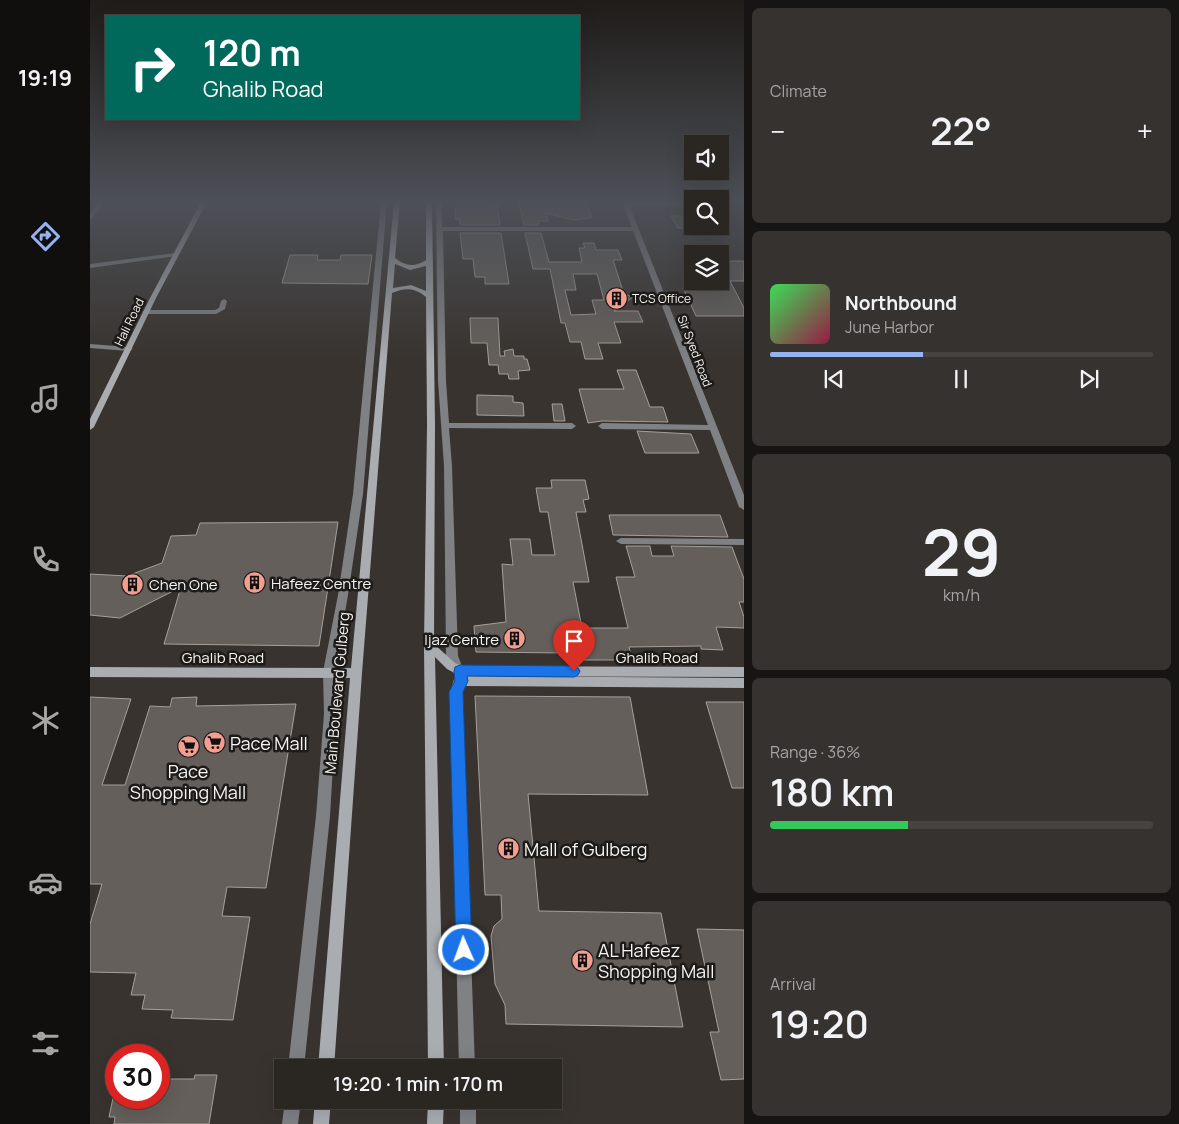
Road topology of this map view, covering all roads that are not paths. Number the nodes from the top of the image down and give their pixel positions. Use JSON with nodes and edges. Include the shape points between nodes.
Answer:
{"nodes":[{"id":1,"x":379,"y":254,"type":"edge"},
{"id":2,"x":392,"y":254,"type":"edge"},
{"id":3,"x":429,"y":254,"type":"edge"},
{"id":4,"x":440,"y":254,"type":"edge"},
{"id":5,"x":645,"y":254,"type":"edge"},
{"id":6,"x":175,"y":255,"type":"joint"},
{"id":7,"x":392,"y":259,"type":"junction"},
{"id":8,"x":429,"y":261,"type":"junction"},
{"id":9,"x":90,"y":266,"type":"edge"},
{"id":10,"x":389,"y":292,"type":"junction"},
{"id":11,"x":430,"y":297,"type":"junction"},
{"id":12,"x":224,"y":301,"type":"dead end"},
{"id":13,"x":146,"y":312,"type":"junction"},
{"id":14,"x":90,"y":346,"type":"edge"},
{"id":15,"x":129,"y":349,"type":"junction"},
{"id":16,"x":446,"y":425,"type":"junction"},
{"id":17,"x":572,"y":426,"type":"dead end"},
{"id":18,"x":602,"y":426,"type":"dead end"},
{"id":19,"x":90,"y":427,"type":"edge"},
{"id":20,"x":713,"y":428,"type":"junction"},
{"id":21,"x":744,"y":507,"type":"edge"},
{"id":22,"x":622,"y":541,"type":"dead end"},
{"id":23,"x":744,"y":542,"type":"edge"},
{"id":24,"x":429,"y":645,"type":"junction"},
{"id":25,"x":90,"y":672,"type":"edge"},
{"id":26,"x":329,"y":672,"type":"junction"},
{"id":27,"x":744,"y":672,"type":"edge"},
{"id":28,"x":356,"y":673,"type":"junction"},
{"id":29,"x":461,"y":676,"type":"junction"},
{"id":30,"x":744,"y":683,"type":"edge"},
{"id":31,"x":297,"y":1059,"type":"edge"},
{"id":32,"x":327,"y":1059,"type":"edge"},
{"id":33,"x":436,"y":1059,"type":"edge"},
{"id":34,"x":467,"y":1059,"type":"edge"},
{"id":35,"x":292,"y":1109,"type":"edge"},
{"id":36,"x":323,"y":1109,"type":"edge"},
{"id":37,"x":436,"y":1109,"type":"edge"},
{"id":38,"x":468,"y":1109,"type":"edge"},
{"id":39,"x":290,"y":1124,"type":"edge"},
{"id":40,"x":322,"y":1124,"type":"edge"},
{"id":41,"x":435,"y":1124,"type":"edge"},
{"id":42,"x":468,"y":1124,"type":"edge"}],
"edges":[{"from":1,"to":26,"type":"street","via":[[358,494]]},
{"from":2,"to":7,"type":"main road","name":"Main Boulevard Gulberg"},
{"from":3,"to":8,"type":"main road"},
{"from":4,"to":16,"type":"street","via":[[442,380]]},
{"from":5,"to":20,"type":"street","name":"Sir Syed Road"},
{"from":6,"to":9,"type":"street"},
{"from":6,"to":13,"type":"main road","name":"Hali Road"},
{"from":7,"to":8,"type":"main road","via":[[408,268],[422,266]]},
{"from":7,"to":10,"type":"main road","name":"Main Boulevard Gulberg"},
{"from":8,"to":11,"type":"main road"},
{"from":10,"to":11,"type":"main road","via":[[409,285]]},
{"from":10,"to":28,"type":"main road","name":"Main Boulevard Gulberg"},
{"from":11,"to":24,"type":"main road"},
{"from":12,"to":13,"type":"street","via":[[222,309],[216,312]]},
{"from":13,"to":15,"type":"main road","name":"Hali Road"},
{"from":14,"to":15,"type":"street"},
{"from":15,"to":19,"type":"main road","name":"Hali Road"},
{"from":16,"to":17,"type":"street"},
{"from":16,"to":29,"type":"street","via":[[452,656]]},
{"from":18,"to":20,"type":"street"},
{"from":20,"to":21,"type":"street","name":"Sir Syed Road"},
{"from":22,"to":23,"type":"street"},
{"from":24,"to":29,"type":"main road"},
{"from":24,"to":33,"type":"main road"},
{"from":25,"to":26,"type":"main road","name":"Ghalib Road"},
{"from":26,"to":28,"type":"main road","name":"Ghalib Road"},
{"from":26,"to":31,"type":"street","via":[[330,714],[323,816]]},
{"from":27,"to":29,"type":"main road","name":"Ghalib Road"},
{"from":28,"to":32,"type":"main road","name":"Main Boulevard Gulberg"},
{"from":29,"to":30,"type":"main road","name":"Ghalib Road"},
{"from":29,"to":34,"type":"street","via":[[456,692]]},
{"from":35,"to":39,"type":"street"},
{"from":36,"to":40,"type":"main road"},
{"from":37,"to":41,"type":"main road"},
{"from":38,"to":42,"type":"street"}]}
